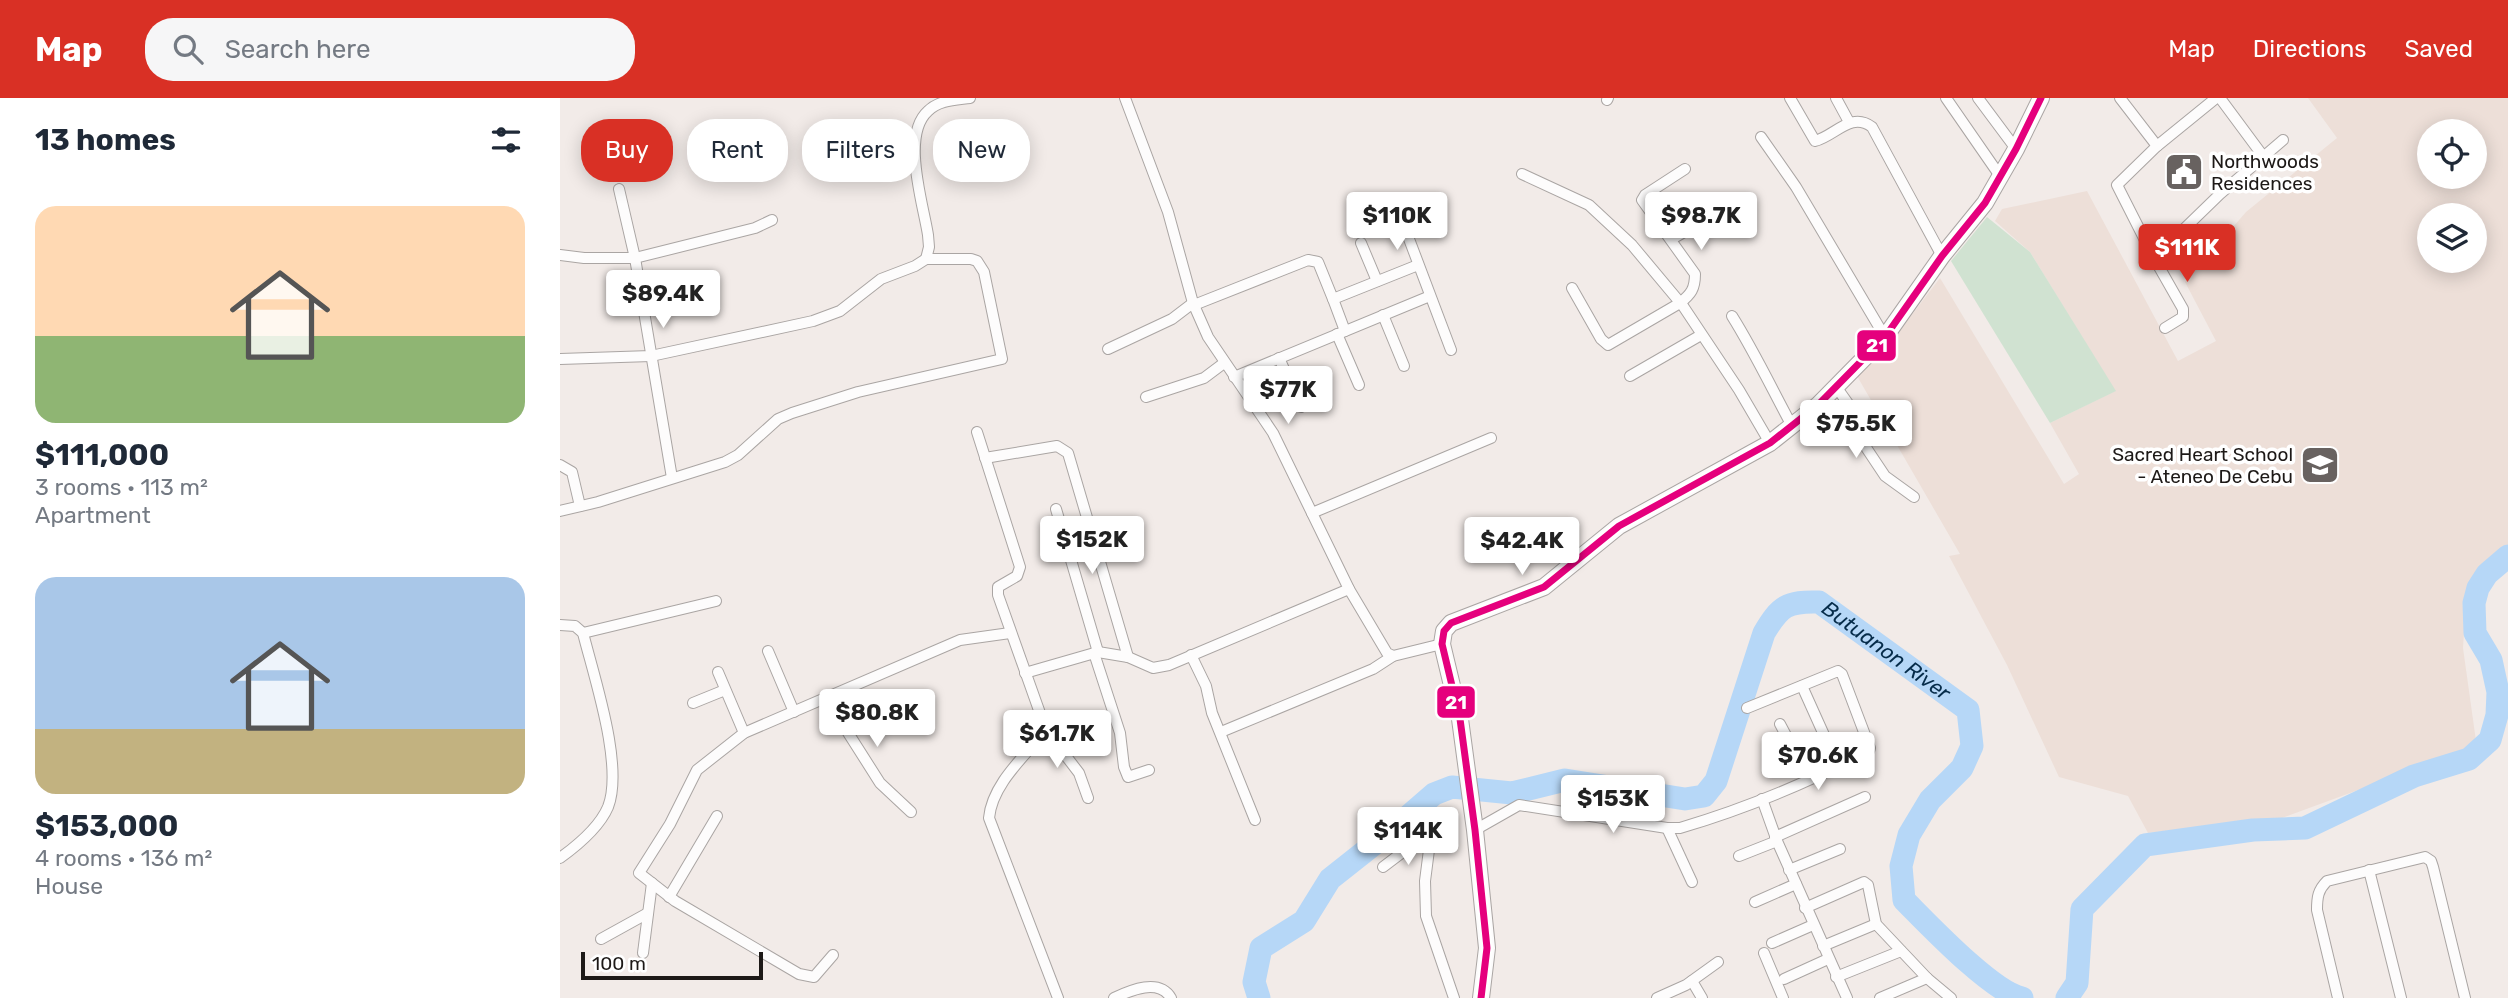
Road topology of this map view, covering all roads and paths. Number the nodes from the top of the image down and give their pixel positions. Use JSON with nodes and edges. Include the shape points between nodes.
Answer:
{"nodes":[{"id":1,"x":970,"y":98,"type":"edge"},
{"id":2,"x":1125,"y":98,"type":"edge"},
{"id":3,"x":1790,"y":98,"type":"edge"},
{"id":4,"x":1836,"y":98,"type":"edge"},
{"id":5,"x":1946,"y":98,"type":"edge"},
{"id":6,"x":1978,"y":98,"type":"edge"},
{"id":7,"x":2041,"y":98,"type":"edge"},
{"id":8,"x":2120,"y":98,"type":"edge"},
{"id":9,"x":2218,"y":98,"type":"edge"},
{"id":10,"x":1849,"y":122,"type":"junction"},
{"id":11,"x":1761,"y":137,"type":"dead end"},
{"id":12,"x":2283,"y":140,"type":"dead end"},
{"id":13,"x":2157,"y":146,"type":"junction"},
{"id":14,"x":2016,"y":149,"type":"junction"},
{"id":15,"x":2263,"y":156,"type":"junction"},
{"id":16,"x":1685,"y":169,"type":"dead end"},
{"id":17,"x":1522,"y":174,"type":"dead end"},
{"id":18,"x":2000,"y":176,"type":"junction"},
{"id":19,"x":619,"y":189,"type":"dead end"},
{"id":20,"x":1712,"y":216,"type":"dead end"},
{"id":21,"x":772,"y":220,"type":"dead end"},
{"id":22,"x":1406,"y":230,"type":"dead end"},
{"id":23,"x":1672,"y":239,"type":"junction"},
{"id":24,"x":1361,"y":243,"type":"dead end"},
{"id":25,"x":560,"y":255,"type":"edge"},
{"id":26,"x":1942,"y":256,"type":"junction"},
{"id":27,"x":635,"y":258,"type":"junction"},
{"id":28,"x":2154,"y":258,"type":"junction"},
{"id":29,"x":926,"y":259,"type":"junction"},
{"id":30,"x":1418,"y":265,"type":"junction"},
{"id":31,"x":1377,"y":281,"type":"junction"},
{"id":32,"x":1572,"y":288,"type":"dead end"},
{"id":33,"x":1430,"y":296,"type":"junction"},
{"id":34,"x":1333,"y":299,"type":"junction"},
{"id":35,"x":1681,"y":303,"type":"junction"},
{"id":36,"x":1194,"y":304,"type":"junction"},
{"id":37,"x":1383,"y":315,"type":"junction"},
{"id":38,"x":1732,"y":316,"type":"dead end"},
{"id":39,"x":2165,"y":328,"type":"dead end"},
{"id":40,"x":1341,"y":332,"type":"junction"},
{"id":41,"x":1701,"y":335,"type":"junction"},
{"id":42,"x":1885,"y":337,"type":"junction"},
{"id":43,"x":1108,"y":349,"type":"dead end"},
{"id":44,"x":1451,"y":350,"type":"dead end"},
{"id":45,"x":651,"y":356,"type":"junction"},
{"id":46,"x":1279,"y":358,"type":"junction"},
{"id":47,"x":560,"y":359,"type":"edge"},
{"id":48,"x":1224,"y":363,"type":"junction"},
{"id":49,"x":1404,"y":366,"type":"dead end"},
{"id":50,"x":1630,"y":376,"type":"dead end"},
{"id":51,"x":1234,"y":377,"type":"junction"},
{"id":52,"x":1359,"y":385,"type":"dead end"},
{"id":53,"x":1838,"y":388,"type":"junction"},
{"id":54,"x":1146,"y":397,"type":"dead end"},
{"id":55,"x":1301,"y":407,"type":"dead end"},
{"id":56,"x":1792,"y":426,"type":"junction"},
{"id":57,"x":977,"y":432,"type":"dead end"},
{"id":58,"x":1491,"y":438,"type":"dead end"},
{"id":59,"x":1770,"y":443,"type":"junction"},
{"id":60,"x":985,"y":458,"type":"junction"},
{"id":61,"x":560,"y":465,"type":"edge"},
{"id":62,"x":672,"y":478,"type":"junction"},
{"id":63,"x":1914,"y":497,"type":"dead end"},
{"id":64,"x":580,"y":506,"type":"junction"},
{"id":65,"x":1056,"y":509,"type":"dead end"},
{"id":66,"x":560,"y":511,"type":"edge"},
{"id":67,"x":1312,"y":513,"type":"junction"},
{"id":68,"x":1349,"y":589,"type":"junction"},
{"id":69,"x":716,"y":601,"type":"dead end"},
{"id":70,"x":560,"y":625,"type":"edge"},
{"id":71,"x":583,"y":633,"type":"junction"},
{"id":72,"x":1010,"y":633,"type":"junction"},
{"id":73,"x":1443,"y":638,"type":"junction"},
{"id":74,"x":768,"y":651,"type":"dead end"},
{"id":75,"x":1096,"y":652,"type":"junction"},
{"id":76,"x":1191,"y":655,"type":"junction"},
{"id":77,"x":1393,"y":656,"type":"junction"},
{"id":78,"x":1128,"y":657,"type":"junction"},
{"id":79,"x":718,"y":673,"type":"dead end"},
{"id":80,"x":1025,"y":673,"type":"junction"},
{"id":81,"x":1802,"y":686,"type":"junction"},
{"id":82,"x":725,"y":690,"type":"junction"},
{"id":83,"x":826,"y":698,"type":"junction"},
{"id":84,"x":693,"y":703,"type":"dead end"},
{"id":85,"x":1747,"y":708,"type":"dead end"},
{"id":86,"x":794,"y":712,"type":"junction"},
{"id":87,"x":1780,"y":724,"type":"dead end"},
{"id":88,"x":1046,"y":730,"type":"junction"},
{"id":89,"x":1221,"y":732,"type":"junction"},
{"id":90,"x":744,"y":733,"type":"junction"},
{"id":91,"x":1838,"y":766,"type":"junction"},
{"id":92,"x":1149,"y":770,"type":"dead end"},
{"id":93,"x":1809,"y":779,"type":"junction"},
{"id":94,"x":1865,"y":797,"type":"dead end"},
{"id":95,"x":1088,"y":798,"type":"dead end"},
{"id":96,"x":1762,"y":799,"type":"junction"},
{"id":97,"x":911,"y":812,"type":"dead end"},
{"id":98,"x":717,"y":816,"type":"dead end"},
{"id":99,"x":1255,"y":820,"type":"dead end"},
{"id":100,"x":1667,"y":828,"type":"junction"},
{"id":101,"x":1475,"y":830,"type":"junction"},
{"id":102,"x":1776,"y":839,"type":"junction"},
{"id":103,"x":1840,"y":849,"type":"dead end"},
{"id":104,"x":1739,"y":856,"type":"dead end"},
{"id":105,"x":560,"y":858,"type":"edge"},
{"id":106,"x":1383,"y":867,"type":"dead end"},
{"id":107,"x":1789,"y":870,"type":"junction"},
{"id":108,"x":2369,"y":870,"type":"junction"},
{"id":109,"x":1692,"y":882,"type":"dead end"},
{"id":110,"x":652,"y":883,"type":"junction"},
{"id":111,"x":1796,"y":884,"type":"junction"},
{"id":112,"x":669,"y":897,"type":"junction"},
{"id":113,"x":1755,"y":902,"type":"dead end"},
{"id":114,"x":1805,"y":908,"type":"junction"},
{"id":115,"x":648,"y":913,"type":"junction"},
{"id":116,"x":1877,"y":924,"type":"junction"},
{"id":117,"x":1813,"y":925,"type":"junction"},
{"id":118,"x":601,"y":939,"type":"dead end"},
{"id":119,"x":1772,"y":943,"type":"dead end"},
{"id":120,"x":1823,"y":947,"type":"junction"},
{"id":121,"x":1901,"y":951,"type":"junction"},
{"id":122,"x":643,"y":953,"type":"dead end"},
{"id":123,"x":1764,"y":953,"type":"dead end"},
{"id":124,"x":834,"y":956,"type":"dead end"},
{"id":125,"x":1828,"y":959,"type":"junction"},
{"id":126,"x":1718,"y":962,"type":"dead end"},
{"id":127,"x":1836,"y":977,"type":"junction"},
{"id":128,"x":1927,"y":978,"type":"junction"},
{"id":129,"x":1784,"y":979,"type":"dead end"},
{"id":130,"x":1692,"y":981,"type":"junction"},
{"id":131,"x":1058,"y":998,"type":"edge"},
{"id":132,"x":1114,"y":998,"type":"edge"},
{"id":133,"x":1171,"y":998,"type":"edge"},
{"id":134,"x":1454,"y":998,"type":"edge"},
{"id":135,"x":1480,"y":998,"type":"edge"},
{"id":136,"x":1657,"y":998,"type":"edge"},
{"id":137,"x":1702,"y":998,"type":"edge"},
{"id":138,"x":1783,"y":998,"type":"edge"},
{"id":139,"x":1847,"y":998,"type":"edge"},
{"id":140,"x":1880,"y":998,"type":"edge"},
{"id":141,"x":1951,"y":998,"type":"edge"},
{"id":142,"x":2338,"y":998,"type":"edge"},
{"id":143,"x":2402,"y":998,"type":"edge"},
{"id":144,"x":2465,"y":998,"type":"edge"}],
"edges":[{"from":1,"to":29,"type":"street","via":[[935,106],[920,123],[914,148],[928,234]]},
{"from":2,"to":36,"type":"street","via":[[1168,212]]},
{"from":3,"to":10,"type":"street","via":[[1815,141]]},
{"from":4,"to":10,"type":"street"},
{"from":5,"to":18,"type":"street"},
{"from":6,"to":14,"type":"street"},
{"from":7,"to":14,"type":"main road"},
{"from":8,"to":13,"type":"street"},
{"from":9,"to":13,"type":"street"},
{"from":9,"to":15,"type":"street"},
{"from":10,"to":26,"type":"street","via":[[1872,127]]},
{"from":11,"to":42,"type":"street"},
{"from":12,"to":15,"type":"street"},
{"from":13,"to":28,"type":"street","via":[[2116,188]]},
{"from":14,"to":18,"type":"main road"},
{"from":15,"to":28,"type":"street"},
{"from":16,"to":23,"type":"street","via":[[1642,200]]},
{"from":17,"to":35,"type":"street","via":[[1589,205],[1632,245]]},
{"from":18,"to":26,"type":"main road","via":[[1985,203]]},
{"from":19,"to":27,"type":"street"},
{"from":20,"to":23,"type":"street"},
{"from":21,"to":27,"type":"street"},
{"from":22,"to":30,"type":"street"},
{"from":23,"to":35,"type":"street","via":[[1695,274],[1693,291]]},
{"from":24,"to":31,"type":"street"},
{"from":25,"to":27,"type":"street"},
{"from":26,"to":42,"type":"main road"},
{"from":27,"to":45,"type":"street"},
{"from":28,"to":39,"type":"street","via":[[2184,312]]},
{"from":29,"to":45,"type":"street","via":[[881,279],[828,317]]},
{"from":29,"to":62,"type":"street","via":[[977,261],[984,272],[1002,359],[858,391],[792,413],[725,462]]},
{"from":30,"to":31,"type":"street"},
{"from":30,"to":33,"type":"street"},
{"from":31,"to":34,"type":"street"},
{"from":32,"to":35,"type":"street","via":[[1608,345]]},
{"from":33,"to":37,"type":"street"},
{"from":33,"to":44,"type":"street"},
{"from":34,"to":36,"type":"street","via":[[1314,259]]},
{"from":34,"to":40,"type":"street"},
{"from":35,"to":41,"type":"street"},
{"from":36,"to":43,"type":"street"},
{"from":36,"to":48,"type":"street"},
{"from":37,"to":40,"type":"street"},
{"from":37,"to":49,"type":"street"},
{"from":38,"to":56,"type":"street"},
{"from":40,"to":46,"type":"street"},
{"from":40,"to":52,"type":"street"},
{"from":41,"to":50,"type":"street"},
{"from":41,"to":59,"type":"street"},
{"from":42,"to":53,"type":"main road"},
{"from":45,"to":47,"type":"street"},
{"from":45,"to":62,"type":"street"},
{"from":46,"to":51,"type":"street"},
{"from":46,"to":55,"type":"street"},
{"from":48,"to":51,"type":"street"},
{"from":48,"to":54,"type":"street","via":[[1203,378]]},
{"from":51,"to":67,"type":"street","via":[[1273,433]]},
{"from":53,"to":56,"type":"main road"},
{"from":53,"to":63,"type":"street","via":[[1885,476]]},
{"from":56,"to":59,"type":"main road"},
{"from":57,"to":60,"type":"street"},
{"from":58,"to":67,"type":"street"},
{"from":59,"to":73,"type":"main road","via":[[1619,526],[1544,587],[1451,623]]},
{"from":60,"to":72,"type":"street","via":[[1020,567],[1017,576],[998,587]]},
{"from":60,"to":78,"type":"street","via":[[1057,446],[1068,453]]},
{"from":61,"to":64,"type":"street","via":[[572,472]]},
{"from":62,"to":64,"type":"street"},
{"from":64,"to":66,"type":"street"},
{"from":65,"to":75,"type":"street"},
{"from":67,"to":68,"type":"street"},
{"from":68,"to":76,"type":"street"},
{"from":68,"to":77,"type":"street"},
{"from":69,"to":71,"type":"street"},
{"from":70,"to":71,"type":"street","via":[[575,626]]},
{"from":71,"to":105,"type":"street","via":[[610,744],[612,792],[595,827]]},
{"from":72,"to":80,"type":"street"},
{"from":72,"to":83,"type":"street","via":[[960,640]]},
{"from":73,"to":77,"type":"street"},
{"from":73,"to":101,"type":"main road"},
{"from":74,"to":86,"type":"street"},
{"from":75,"to":78,"type":"street"},
{"from":75,"to":80,"type":"street"},
{"from":75,"to":92,"type":"street","via":[[1128,777]]},
{"from":76,"to":78,"type":"street","via":[[1153,668]]},
{"from":76,"to":89,"type":"street"},
{"from":77,"to":89,"type":"street","via":[[1373,669]]},
{"from":79,"to":82,"type":"street"},
{"from":80,"to":88,"type":"street"},
{"from":81,"to":85,"type":"street"},
{"from":81,"to":91,"type":"street"},
{"from":81,"to":91,"type":"street","via":[[1835,672],[1842,674],[1870,748]]},
{"from":82,"to":84,"type":"street"},
{"from":82,"to":90,"type":"street"},
{"from":83,"to":86,"type":"street"},
{"from":83,"to":97,"type":"street","via":[[880,783]]},
{"from":86,"to":90,"type":"street"},
{"from":87,"to":93,"type":"street"},
{"from":88,"to":95,"type":"street","via":[[1079,773]]},
{"from":88,"to":131,"type":"street","via":[[1000,786],[990,803],[989,818]]},
{"from":89,"to":99,"type":"street"},
{"from":90,"to":110,"type":"street","via":[[697,770],[639,873]]},
{"from":91,"to":93,"type":"street"},
{"from":93,"to":96,"type":"street"},
{"from":94,"to":102,"type":"street"},
{"from":96,"to":100,"type":"street","via":[[1701,822]]},
{"from":96,"to":102,"type":"street"},
{"from":98,"to":112,"type":"street"},
{"from":100,"to":101,"type":"street","via":[[1519,805]]},
{"from":100,"to":109,"type":"street"},
{"from":101,"to":135,"type":"main road","via":[[1487,948]]},
{"from":102,"to":104,"type":"street"},
{"from":102,"to":107,"type":"street"},
{"from":103,"to":107,"type":"street"},
{"from":106,"to":134,"type":"street","via":[[1420,839],[1430,842],[1426,916]]},
{"from":107,"to":111,"type":"street"},
{"from":108,"to":142,"type":"street","via":[[2327,881],[2317,899]]},
{"from":108,"to":143,"type":"street"},
{"from":108,"to":144,"type":"street","via":[[2418,857],[2431,861]]},
{"from":110,"to":112,"type":"street"},
{"from":110,"to":115,"type":"street"},
{"from":111,"to":113,"type":"street"},
{"from":111,"to":114,"type":"street"},
{"from":112,"to":124,"type":"street","via":[[799,974],[814,977]]},
{"from":114,"to":116,"type":"street","via":[[1864,882]]},
{"from":114,"to":117,"type":"street"},
{"from":115,"to":118,"type":"street"},
{"from":115,"to":122,"type":"street"},
{"from":116,"to":120,"type":"street"},
{"from":116,"to":121,"type":"street"},
{"from":117,"to":119,"type":"street"},
{"from":117,"to":120,"type":"street"},
{"from":120,"to":125,"type":"street"},
{"from":121,"to":127,"type":"street"},
{"from":121,"to":128,"type":"street"},
{"from":123,"to":138,"type":"street"},
{"from":125,"to":127,"type":"street"},
{"from":125,"to":129,"type":"street"},
{"from":126,"to":130,"type":"street"},
{"from":127,"to":139,"type":"street"},
{"from":128,"to":140,"type":"street"},
{"from":128,"to":141,"type":"street"},
{"from":130,"to":136,"type":"street"},
{"from":130,"to":137,"type":"street"},
{"from":132,"to":133,"type":"street","via":[[1154,986]]}]}
